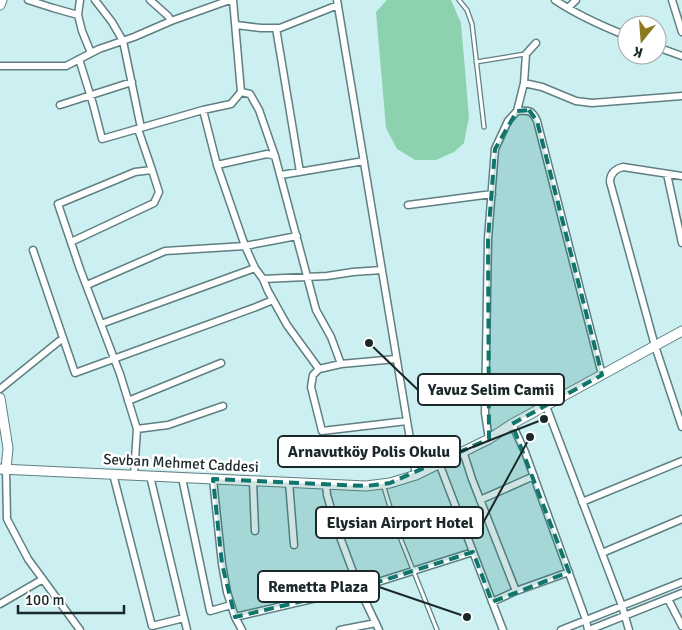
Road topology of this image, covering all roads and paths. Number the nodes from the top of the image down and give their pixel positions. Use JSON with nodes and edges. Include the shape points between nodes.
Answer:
{"nodes":[{"id":1,"x":2,"y":0,"type":"edge"},
{"id":2,"x":28,"y":0,"type":"edge"},
{"id":3,"x":80,"y":0,"type":"edge"},
{"id":4,"x":95,"y":0,"type":"edge"},
{"id":5,"x":150,"y":0,"type":"edge"},
{"id":6,"x":231,"y":0,"type":"edge"},
{"id":7,"x":459,"y":0,"type":"edge"},
{"id":8,"x":555,"y":0,"type":"edge"},
{"id":9,"x":576,"y":0,"type":"edge"},
{"id":10,"x":672,"y":0,"type":"edge"},
{"id":11,"x":337,"y":3,"type":"edge"},
{"id":12,"x":0,"y":5,"type":"edge"},
{"id":13,"x":568,"y":8,"type":"junction"},
{"id":14,"x":78,"y":15,"type":"junction"},
{"id":15,"x":171,"y":21,"type":"junction"},
{"id":16,"x":236,"y":25,"type":"junction"},
{"id":17,"x":276,"y":28,"type":"junction"},
{"id":18,"x":617,"y":32,"type":"edge"},
{"id":19,"x":682,"y":32,"type":"edge"},
{"id":20,"x":123,"y":41,"type":"junction"},
{"id":21,"x":536,"y":43,"type":"dead end"},
{"id":22,"x":667,"y":51,"type":"edge"},
{"id":23,"x":91,"y":53,"type":"junction"},
{"id":24,"x":526,"y":54,"type":"junction"},
{"id":25,"x":682,"y":56,"type":"edge"},
{"id":26,"x":79,"y":59,"type":"junction"},
{"id":27,"x":476,"y":62,"type":"junction"},
{"id":28,"x":0,"y":66,"type":"edge"},
{"id":29,"x":132,"y":82,"type":"junction"},
{"id":30,"x":524,"y":83,"type":"junction"},
{"id":31,"x":241,"y":92,"type":"junction"},
{"id":32,"x":90,"y":96,"type":"junction"},
{"id":33,"x":682,"y":96,"type":"edge"},
{"id":34,"x":60,"y":105,"type":"dead end"},
{"id":35,"x":203,"y":110,"type":"junction"},
{"id":36,"x":517,"y":111,"type":"junction"},
{"id":37,"x":484,"y":127,"type":"dead end"},
{"id":38,"x":140,"y":128,"type":"junction"},
{"id":39,"x":275,"y":156,"type":"junction"},
{"id":40,"x":364,"y":161,"type":"junction"},
{"id":41,"x":217,"y":165,"type":"junction"},
{"id":42,"x":152,"y":170,"type":"junction"},
{"id":43,"x":300,"y":172,"type":"junction"},
{"id":44,"x":667,"y":174,"type":"junction"},
{"id":45,"x":281,"y":175,"type":"junction"},
{"id":46,"x":682,"y":176,"type":"edge"},
{"id":47,"x":492,"y":194,"type":"junction"},
{"id":48,"x":408,"y":206,"type":"dead end"},
{"id":49,"x":297,"y":236,"type":"junction"},
{"id":50,"x":71,"y":242,"type":"junction"},
{"id":51,"x":682,"y":243,"type":"edge"},
{"id":52,"x":245,"y":246,"type":"junction"},
{"id":53,"x":33,"y":250,"type":"dead end"},
{"id":54,"x":255,"y":268,"type":"junction"},
{"id":55,"x":382,"y":270,"type":"junction"},
{"id":56,"x":307,"y":276,"type":"junction"},
{"id":57,"x":263,"y":279,"type":"junction"},
{"id":58,"x":87,"y":286,"type":"junction"},
{"id":59,"x":273,"y":300,"type":"junction"},
{"id":60,"x":101,"y":324,"type":"junction"},
{"id":61,"x":682,"y":331,"type":"edge"},
{"id":62,"x":63,"y":338,"type":"junction"},
{"id":63,"x":655,"y":346,"type":"junction"},
{"id":64,"x":114,"y":358,"type":"junction"},
{"id":65,"x":396,"y":359,"type":"junction"},
{"id":66,"x":221,"y":363,"type":"dead end"},
{"id":67,"x":341,"y":364,"type":"junction"},
{"id":68,"x":319,"y":369,"type":"junction"},
{"id":69,"x":602,"y":375,"type":"junction"},
{"id":70,"x":0,"y":389,"type":"edge"},
{"id":71,"x":0,"y":398,"type":"edge"},
{"id":72,"x":128,"y":401,"type":"junction"},
{"id":73,"x":223,"y":406,"type":"dead end"},
{"id":74,"x":546,"y":406,"type":"junction"},
{"id":75,"x":407,"y":421,"type":"junction"},
{"id":76,"x":681,"y":423,"type":"edge"},
{"id":77,"x":512,"y":424,"type":"junction"},
{"id":78,"x":136,"y":430,"type":"junction"},
{"id":79,"x":489,"y":439,"type":"junction"},
{"id":80,"x":463,"y":451,"type":"junction"},
{"id":81,"x":682,"y":461,"type":"edge"},
{"id":82,"x":439,"y":463,"type":"junction"},
{"id":83,"x":3,"y":469,"type":"edge"},
{"id":84,"x":113,"y":474,"type":"junction"},
{"id":85,"x":134,"y":475,"type":"junction"},
{"id":86,"x":416,"y":475,"type":"junction"},
{"id":87,"x":150,"y":476,"type":"junction"},
{"id":88,"x":534,"y":476,"type":"junction"},
{"id":89,"x":182,"y":478,"type":"junction"},
{"id":90,"x":213,"y":479,"type":"junction"},
{"id":91,"x":253,"y":481,"type":"junction"},
{"id":92,"x":289,"y":482,"type":"junction"},
{"id":93,"x":326,"y":484,"type":"junction"},
{"id":94,"x":382,"y":484,"type":"junction"},
{"id":95,"x":480,"y":500,"type":"junction"},
{"id":96,"x":582,"y":502,"type":"junction"},
{"id":97,"x":682,"y":519,"type":"edge"},
{"id":98,"x":255,"y":531,"type":"dead end"},
{"id":99,"x":294,"y":545,"type":"dead end"},
{"id":100,"x":473,"y":552,"type":"junction"},
{"id":101,"x":602,"y":553,"type":"junction"},
{"id":102,"x":414,"y":571,"type":"junction"},
{"id":103,"x":569,"y":572,"type":"junction"},
{"id":104,"x":43,"y":579,"type":"junction"},
{"id":105,"x":682,"y":582,"type":"edge"},
{"id":106,"x":359,"y":588,"type":"junction"},
{"id":107,"x":516,"y":591,"type":"junction"},
{"id":108,"x":682,"y":593,"type":"edge"},
{"id":109,"x":668,"y":598,"type":"junction"},
{"id":110,"x":492,"y":602,"type":"junction"},
{"id":111,"x":0,"y":604,"type":"edge"},
{"id":112,"x":231,"y":605,"type":"junction"},
{"id":113,"x":622,"y":606,"type":"junction"},
{"id":114,"x":625,"y":616,"type":"junction"},
{"id":115,"x":235,"y":617,"type":"junction"},
{"id":116,"x":184,"y":618,"type":"junction"},
{"id":117,"x":586,"y":620,"type":"junction"},
{"id":118,"x":376,"y":623,"type":"junction"},
{"id":119,"x":682,"y":626,"type":"edge"},
{"id":120,"x":80,"y":630,"type":"edge"},
{"id":121,"x":187,"y":630,"type":"edge"},
{"id":122,"x":242,"y":630,"type":"edge"},
{"id":123,"x":340,"y":630,"type":"edge"},
{"id":124,"x":379,"y":630,"type":"edge"},
{"id":125,"x":437,"y":630,"type":"edge"},
{"id":126,"x":502,"y":630,"type":"edge"},
{"id":127,"x":561,"y":630,"type":"edge"},
{"id":128,"x":588,"y":630,"type":"edge"},
{"id":129,"x":629,"y":630,"type":"edge"}],
"edges":[{"from":1,"to":12,"type":"main road"},
{"from":2,"to":14,"type":"street"},
{"from":3,"to":14,"type":"street"},
{"from":4,"to":20,"type":"street"},
{"from":5,"to":15,"type":"street"},
{"from":6,"to":15,"type":"street"},
{"from":6,"to":16,"type":"street"},
{"from":7,"to":27,"type":"lane","via":[[471,19]]},
{"from":8,"to":13,"type":"street"},
{"from":9,"to":13,"type":"street"},
{"from":10,"to":19,"type":"street"},
{"from":11,"to":17,"type":"street"},
{"from":11,"to":40,"type":"street"},
{"from":13,"to":18,"type":"street"},
{"from":14,"to":23,"type":"street"},
{"from":15,"to":20,"type":"street"},
{"from":16,"to":17,"type":"street"},
{"from":16,"to":31,"type":"street"},
{"from":17,"to":43,"type":"street"},
{"from":20,"to":23,"type":"street"},
{"from":20,"to":29,"type":"street"},
{"from":21,"to":24,"type":"street"},
{"from":22,"to":25,"type":"street"},
{"from":23,"to":26,"type":"street"},
{"from":24,"to":27,"type":"lane"},
{"from":24,"to":30,"type":"street"},
{"from":26,"to":28,"type":"street","via":[[66,66]]},
{"from":26,"to":32,"type":"street"},
{"from":27,"to":37,"type":"lane"},
{"from":29,"to":32,"type":"street"},
{"from":29,"to":38,"type":"street"},
{"from":30,"to":33,"type":"street","via":[[576,101],[592,103]]},
{"from":30,"to":36,"type":"street"},
{"from":31,"to":35,"type":"street","via":[[231,104]]},
{"from":31,"to":39,"type":"street","via":[[250,94],[259,110]]},
{"from":32,"to":34,"type":"street"},
{"from":32,"to":38,"type":"street","via":[[102,139]]},
{"from":35,"to":38,"type":"street"},
{"from":35,"to":41,"type":"street"},
{"from":36,"to":47,"type":"street","via":[[508,121],[495,149]]},
{"from":36,"to":69,"type":"street","via":[[528,110],[537,121]]},
{"from":38,"to":42,"type":"street"},
{"from":39,"to":41,"type":"street","via":[[267,154]]},
{"from":39,"to":45,"type":"street"},
{"from":40,"to":43,"type":"street"},
{"from":40,"to":55,"type":"street"},
{"from":41,"to":52,"type":"street"},
{"from":42,"to":50,"type":"street","via":[[158,192],[154,203]]},
{"from":42,"to":50,"type":"street","via":[[136,172],[58,204]]},
{"from":43,"to":45,"type":"street"},
{"from":44,"to":46,"type":"street"},
{"from":44,"to":51,"type":"street"},
{"from":44,"to":63,"type":"street","via":[[623,167],[613,172],[610,179]]},
{"from":45,"to":49,"type":"street"},
{"from":47,"to":48,"type":"street"},
{"from":47,"to":79,"type":"street","via":[[488,239],[486,413]]},
{"from":49,"to":52,"type":"street"},
{"from":49,"to":56,"type":"street"},
{"from":50,"to":58,"type":"street"},
{"from":52,"to":54,"type":"street"},
{"from":52,"to":58,"type":"street","via":[[165,251]]},
{"from":53,"to":62,"type":"street"},
{"from":54,"to":57,"type":"street"},
{"from":54,"to":60,"type":"street"},
{"from":55,"to":56,"type":"street"},
{"from":55,"to":65,"type":"street"},
{"from":56,"to":57,"type":"street"},
{"from":56,"to":67,"type":"street","via":[[316,310]]},
{"from":57,"to":59,"type":"street"},
{"from":58,"to":60,"type":"street"},
{"from":59,"to":64,"type":"street"},
{"from":59,"to":68,"type":"street"},
{"from":60,"to":64,"type":"street"},
{"from":61,"to":63,"type":"main road","name":"Sevban Mehmet Caddesi"},
{"from":62,"to":64,"type":"street","via":[[75,373]]},
{"from":62,"to":70,"type":"street"},
{"from":63,"to":69,"type":"main road","name":"Sevban Mehmet Caddesi"},
{"from":63,"to":76,"type":"street"},
{"from":64,"to":72,"type":"street"},
{"from":65,"to":67,"type":"street"},
{"from":65,"to":75,"type":"street"},
{"from":66,"to":72,"type":"street"},
{"from":67,"to":68,"type":"street"},
{"from":68,"to":75,"type":"street","via":[[313,375],[310,387],[322,431]]},
{"from":69,"to":74,"type":"main road","name":"Sevban Mehmet Caddesi"},
{"from":71,"to":83,"type":"main road","via":[[8,448]]},
{"from":72,"to":78,"type":"street"},
{"from":73,"to":78,"type":"street","via":[[168,425]]},
{"from":74,"to":77,"type":"main road","name":"Sevban Mehmet Caddesi"},
{"from":74,"to":96,"type":"street"},
{"from":75,"to":86,"type":"street"},
{"from":77,"to":79,"type":"main road","name":"Sevban Mehmet Caddesi"},
{"from":77,"to":88,"type":"street"},
{"from":78,"to":85,"type":"street"},
{"from":79,"to":80,"type":"main road","name":"Sevban Mehmet Caddesi"},
{"from":80,"to":82,"type":"main road","name":"Sevban Mehmet Caddesi"},
{"from":80,"to":95,"type":"street"},
{"from":81,"to":96,"type":"street"},
{"from":82,"to":86,"type":"main road","name":"Sevban Mehmet Caddesi"},
{"from":82,"to":100,"type":"street"},
{"from":83,"to":84,"type":"main road","name":"Sevban Mehmet Caddesi"},
{"from":83,"to":104,"type":"street","via":[[7,519],[28,559]]},
{"from":84,"to":85,"type":"main road","name":"Sevban Mehmet Caddesi"},
{"from":84,"to":116,"type":"street","via":[[152,626]]},
{"from":85,"to":87,"type":"main road","name":"Sevban Mehmet Caddesi"},
{"from":86,"to":94,"type":"main road","name":"Sevban Mehmet Caddesi"},
{"from":87,"to":89,"type":"main road","name":"Sevban Mehmet Caddesi"},
{"from":87,"to":116,"type":"street"},
{"from":88,"to":95,"type":"street"},
{"from":88,"to":103,"type":"street"},
{"from":89,"to":90,"type":"main road","name":"Sevban Mehmet Caddesi"},
{"from":89,"to":112,"type":"street","via":[[210,611]]},
{"from":90,"to":91,"type":"main road","name":"Sevban Mehmet Caddesi"},
{"from":90,"to":112,"type":"street","via":[[222,564]]},
{"from":91,"to":92,"type":"main road","name":"Sevban Mehmet Caddesi"},
{"from":91,"to":98,"type":"street"},
{"from":92,"to":93,"type":"main road","name":"Sevban Mehmet Caddesi"},
{"from":92,"to":99,"type":"street"},
{"from":93,"to":94,"type":"main road","name":"Sevban Mehmet Caddesi"},
{"from":93,"to":106,"type":"street","via":[[337,529]]},
{"from":94,"to":102,"type":"lane"},
{"from":95,"to":107,"type":"street"},
{"from":96,"to":101,"type":"street"},
{"from":97,"to":101,"type":"street"},
{"from":100,"to":102,"type":"street"},
{"from":100,"to":110,"type":"street"},
{"from":101,"to":113,"type":"street"},
{"from":102,"to":106,"type":"street"},
{"from":102,"to":125,"type":"lane"},
{"from":103,"to":107,"type":"street"},
{"from":103,"to":117,"type":"street"},
{"from":104,"to":111,"type":"street"},
{"from":104,"to":120,"type":"street"},
{"from":105,"to":113,"type":"street"},
{"from":106,"to":115,"type":"street"},
{"from":106,"to":118,"type":"street"},
{"from":107,"to":110,"type":"street"},
{"from":108,"to":109,"type":"street"},
{"from":109,"to":114,"type":"street"},
{"from":109,"to":119,"type":"street"},
{"from":110,"to":126,"type":"street"},
{"from":112,"to":115,"type":"street"},
{"from":113,"to":114,"type":"street"},
{"from":113,"to":117,"type":"street"},
{"from":114,"to":128,"type":"street"},
{"from":114,"to":129,"type":"street"},
{"from":115,"to":122,"type":"street"},
{"from":116,"to":121,"type":"street"},
{"from":117,"to":127,"type":"street"},
{"from":117,"to":128,"type":"street"},
{"from":118,"to":123,"type":"street"},
{"from":118,"to":124,"type":"street"}]}
